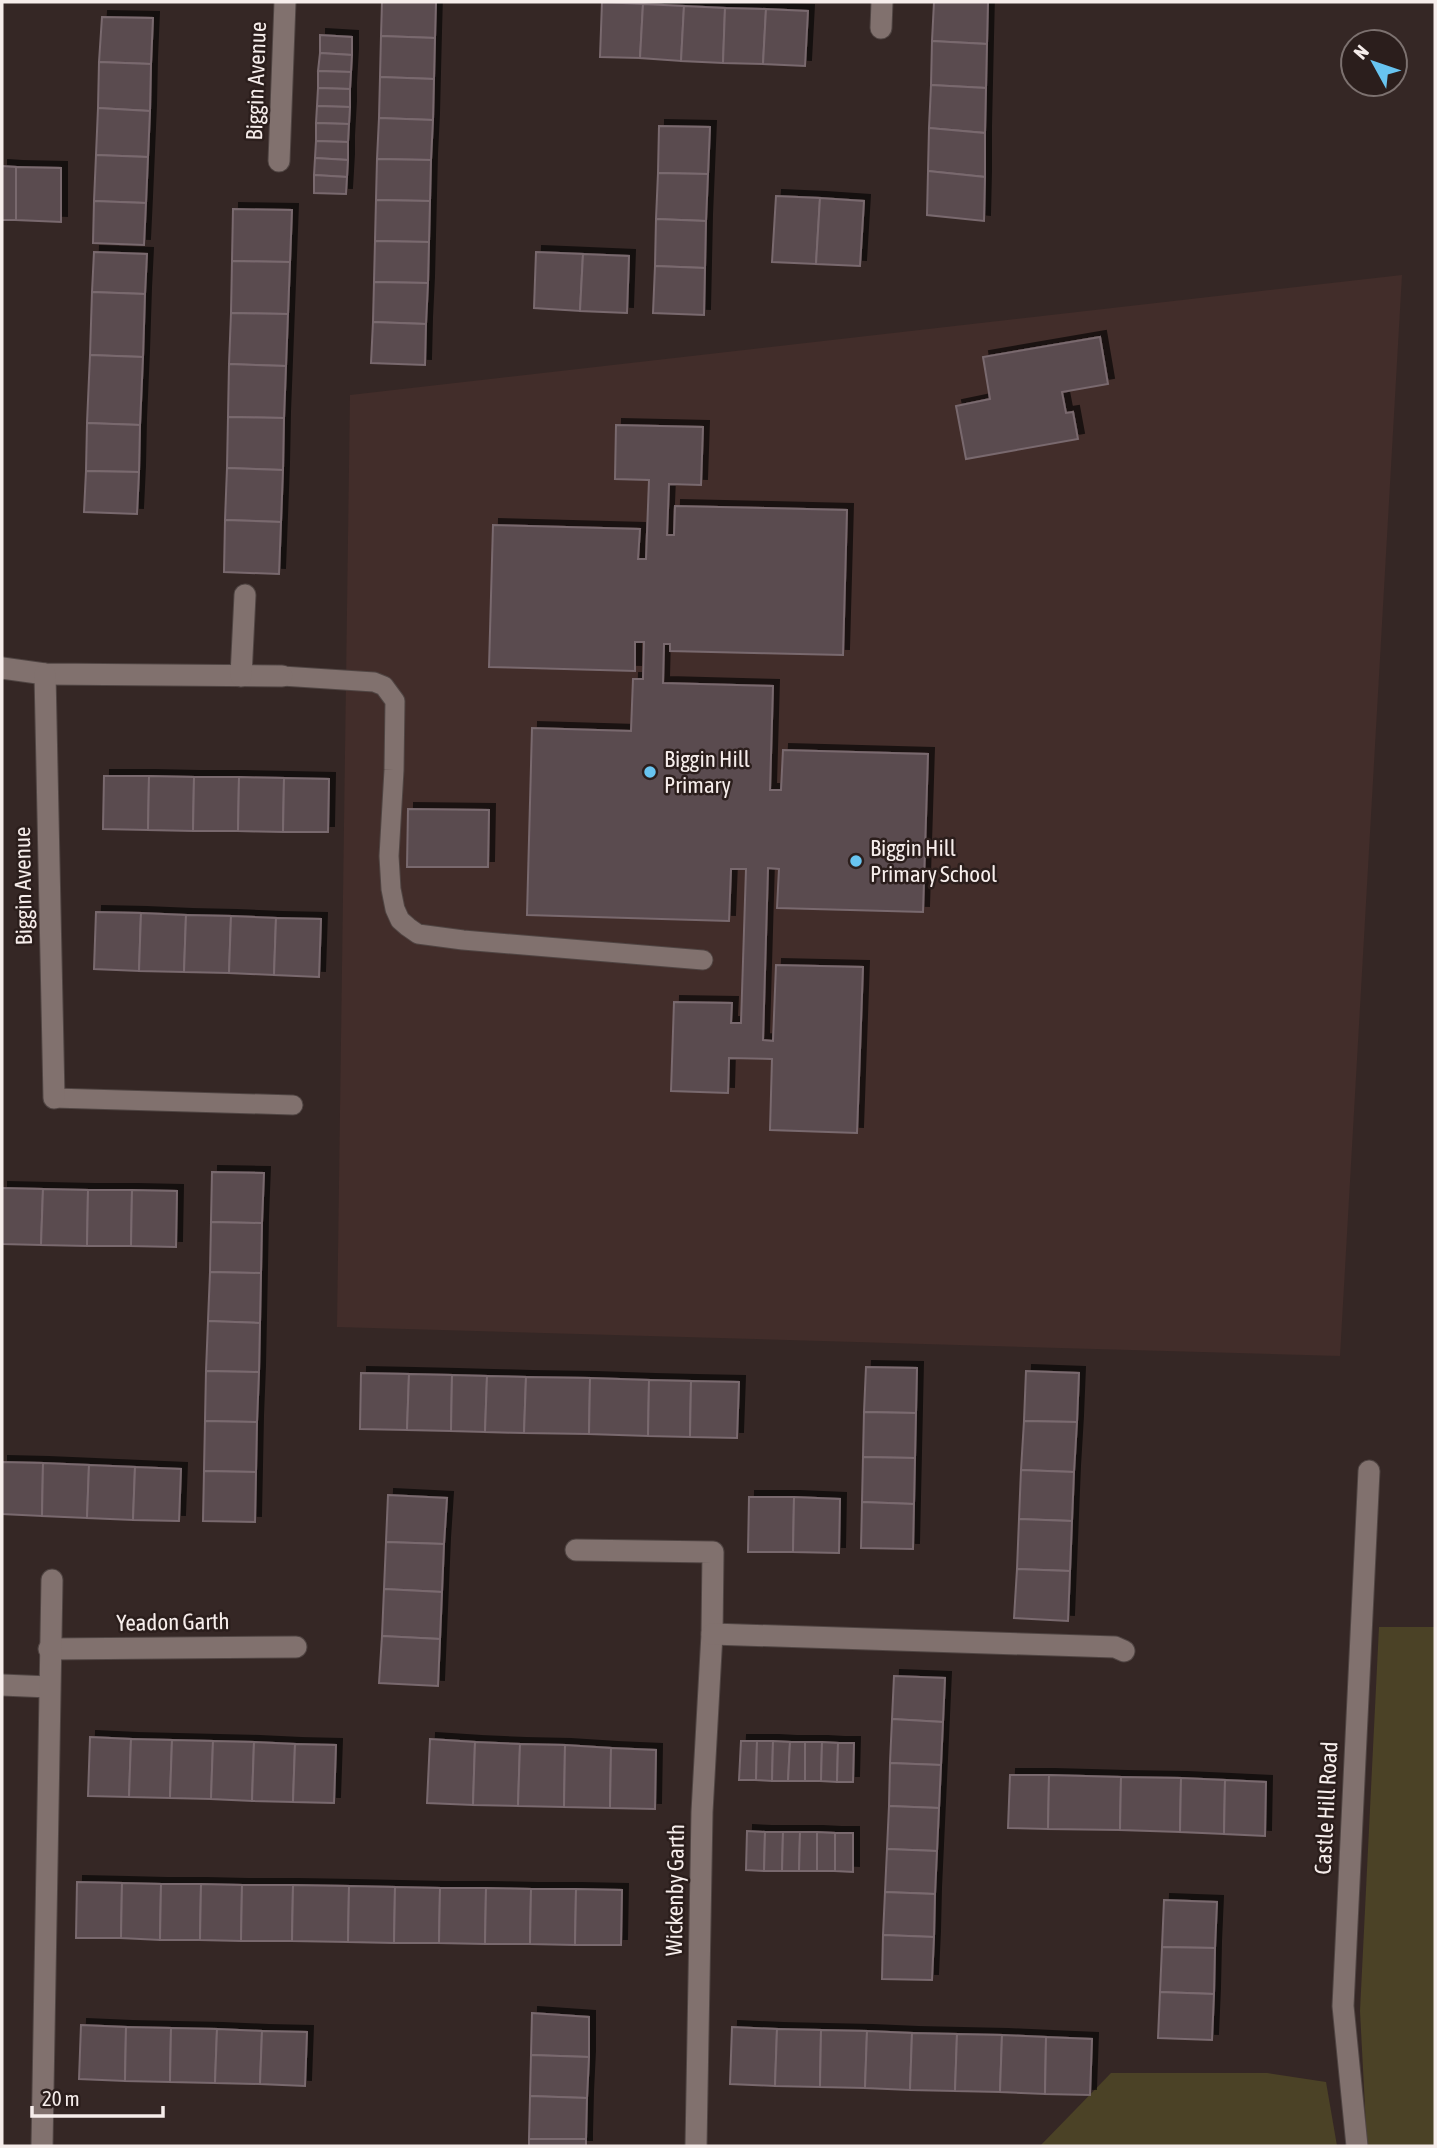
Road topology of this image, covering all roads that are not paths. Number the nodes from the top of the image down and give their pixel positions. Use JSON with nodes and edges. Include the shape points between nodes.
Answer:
{"nodes":[{"id":1,"x":285,"y":2,"type":"edge"},
{"id":2,"x":882,"y":2,"type":"edge"},
{"id":3,"x":881,"y":28,"type":"dead end"},
{"id":4,"x":279,"y":161,"type":"dead end"},
{"id":5,"x":245,"y":595,"type":"dead end"},
{"id":6,"x":2,"y":668,"type":"edge"},
{"id":7,"x":45,"y":674,"type":"junction"},
{"id":8,"x":241,"y":676,"type":"junction"},
{"id":9,"x":282,"y":676,"type":"joint"},
{"id":10,"x":703,"y":960,"type":"dead end"},
{"id":11,"x":54,"y":1098,"type":"joint"},
{"id":12,"x":293,"y":1105,"type":"dead end"},
{"id":13,"x":1369,"y":1471,"type":"dead end"},
{"id":14,"x":576,"y":1550,"type":"dead end"},
{"id":15,"x":52,"y":1580,"type":"dead end"},
{"id":16,"x":712,"y":1634,"type":"junction"},
{"id":17,"x":296,"y":1647,"type":"dead end"},
{"id":18,"x":49,"y":1649,"type":"junction"},
{"id":19,"x":1124,"y":1651,"type":"dead end"},
{"id":20,"x":2,"y":1685,"type":"edge"},
{"id":21,"x":49,"y":1687,"type":"junction"},
{"id":22,"x":42,"y":2146,"type":"edge"},
{"id":23,"x":696,"y":2146,"type":"edge"},
{"id":24,"x":1357,"y":2146,"type":"edge"}],
"edges":[{"from":1,"to":4,"type":"street","name":"Biggin Avenue"},
{"from":2,"to":3,"type":"street"},
{"from":5,"to":8,"type":"street"},
{"from":6,"to":7,"type":"street"},
{"from":7,"to":8,"type":"street"},
{"from":7,"to":11,"type":"street","name":"Biggin Avenue"},
{"from":8,"to":9,"type":"street"},
{"from":9,"to":10,"type":"lane","via":[[374,682],[384,686],[395,701],[389,856],[395,909],[408,928],[418,934],[463,940]]},
{"from":11,"to":12,"type":"lane"},
{"from":13,"to":24,"type":"street","name":"Castle Hill Road","via":[[1343,2006]]},
{"from":14,"to":16,"type":"street","name":"Wickenby Garth","via":[[713,1552]]},
{"from":15,"to":18,"type":"street"},
{"from":16,"to":19,"type":"street","via":[[1115,1647]]},
{"from":16,"to":23,"type":"street","name":"Wickenby Garth","via":[[702,1812]]},
{"from":17,"to":18,"type":"street","name":"Yeadon Garth"},
{"from":18,"to":21,"type":"street"},
{"from":20,"to":21,"type":"street"},
{"from":21,"to":22,"type":"street"}]}
